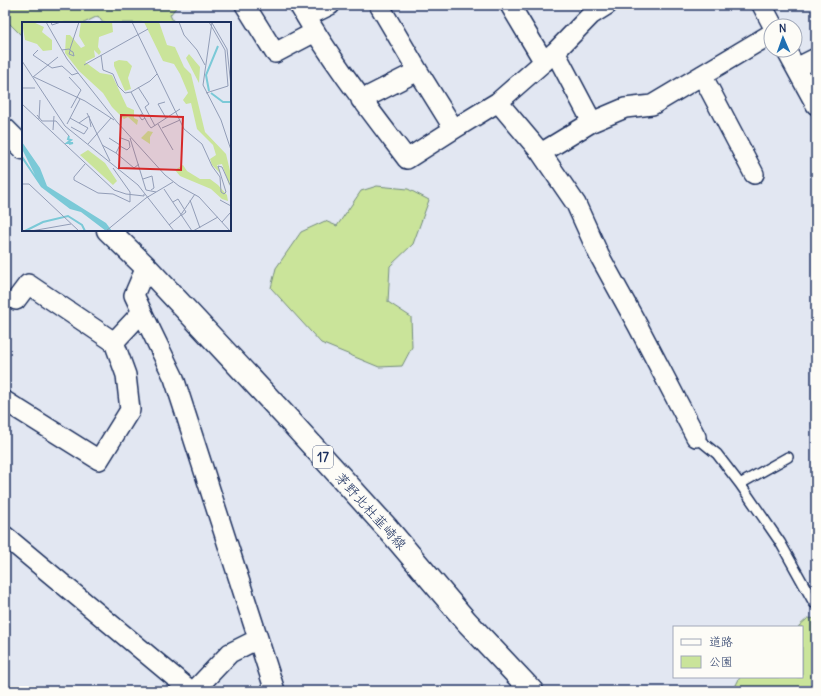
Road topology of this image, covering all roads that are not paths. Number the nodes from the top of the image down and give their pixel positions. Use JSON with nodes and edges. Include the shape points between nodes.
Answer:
{"nodes":[{"id":1,"x":245,"y":5,"type":"edge"},
{"id":2,"x":330,"y":5,"type":"edge"},
{"id":3,"x":379,"y":5,"type":"edge"},
{"id":4,"x":510,"y":5,"type":"edge"},
{"id":5,"x":607,"y":5,"type":"edge"},
{"id":6,"x":762,"y":5,"type":"edge"},
{"id":7,"x":588,"y":10,"type":"edge"},
{"id":8,"x":307,"y":18,"type":"edge"},
{"id":9,"x":769,"y":18,"type":"edge"},
{"id":10,"x":763,"y":39,"type":"edge"},
{"id":11,"x":550,"y":57,"type":"junction"},
{"id":12,"x":790,"y":58,"type":"edge"},
{"id":13,"x":816,"y":58,"type":"edge"},
{"id":14,"x":796,"y":68,"type":"junction"},
{"id":15,"x":418,"y":71,"type":"junction"},
{"id":16,"x":702,"y":75,"type":"junction"},
{"id":17,"x":361,"y":100,"type":"junction"},
{"id":18,"x":498,"y":102,"type":"junction"},
{"id":19,"x":816,"y":105,"type":"edge"},
{"id":20,"x":592,"y":122,"type":"junction"},
{"id":21,"x":454,"y":129,"type":"junction"},
{"id":22,"x":5,"y":130,"type":"edge"},
{"id":23,"x":22,"y":147,"type":"edge"},
{"id":24,"x":541,"y":152,"type":"junction"},
{"id":25,"x":754,"y":174,"type":"dead end"},
{"id":26,"x":109,"y":231,"type":"edge"},
{"id":27,"x":146,"y":267,"type":"junction"},
{"id":28,"x":16,"y":300,"type":"dead end"},
{"id":29,"x":142,"y":312,"type":"junction"},
{"id":30,"x":114,"y":342,"type":"junction"},
{"id":31,"x":5,"y":390,"type":"edge"},
{"id":32,"x":5,"y":396,"type":"edge"},
{"id":33,"x":5,"y":401,"type":"edge"},
{"id":34,"x":696,"y":437,"type":"joint"},
{"id":35,"x":788,"y":457,"type":"dead end"},
{"id":36,"x":740,"y":484,"type":"junction"},
{"id":37,"x":5,"y":536,"type":"edge"},
{"id":38,"x":816,"y":602,"type":"edge"},
{"id":39,"x":258,"y":639,"type":"junction"},
{"id":40,"x":193,"y":691,"type":"edge"},
{"id":41,"x":275,"y":691,"type":"edge"},
{"id":42,"x":532,"y":691,"type":"edge"}],
"edges":[{"from":1,"to":8,"type":"street","via":[[275,53]]},
{"from":2,"to":8,"type":"street"},
{"from":3,"to":15,"type":"street"},
{"from":4,"to":11,"type":"street"},
{"from":5,"to":7,"type":"street"},
{"from":6,"to":9,"type":"street"},
{"from":7,"to":11,"type":"street"},
{"from":8,"to":17,"type":"street"},
{"from":10,"to":16,"type":"street"},
{"from":11,"to":18,"type":"street"},
{"from":11,"to":20,"type":"street"},
{"from":12,"to":14,"type":"street"},
{"from":13,"to":14,"type":"street"},
{"from":14,"to":19,"type":"street"},
{"from":15,"to":17,"type":"street"},
{"from":15,"to":21,"type":"street"},
{"from":16,"to":20,"type":"street","via":[[652,105],[625,108]]},
{"from":16,"to":25,"type":"street"},
{"from":17,"to":21,"type":"street","via":[[407,159]]},
{"from":18,"to":21,"type":"street"},
{"from":18,"to":24,"type":"street"},
{"from":20,"to":24,"type":"street"},
{"from":22,"to":23,"type":"main road"},
{"from":24,"to":34,"type":"street","via":[[576,204],[599,255]]},
{"from":26,"to":27,"type":"main road","name":"茅野北杜韮崎線","number":"17"},
{"from":27,"to":29,"type":"street","via":[[134,295]]},
{"from":27,"to":42,"type":"main road","name":"茅野北杜韮崎線","number":"17","via":[[313,446],[467,622]]},
{"from":28,"to":30,"type":"street","via":[[28,284]]},
{"from":29,"to":30,"type":"street"},
{"from":29,"to":39,"type":"street","via":[[174,378]]},
{"from":30,"to":33,"type":"street","via":[[126,375],[130,410],[99,460]]},
{"from":31,"to":32,"type":"street"},
{"from":34,"to":36,"type":"lane","via":[[717,454]]},
{"from":35,"to":36,"type":"lane"},
{"from":36,"to":38,"type":"lane","via":[[780,542],[814,603]]},
{"from":37,"to":40,"type":"street"},
{"from":39,"to":40,"type":"street","via":[[230,653]]},
{"from":39,"to":41,"type":"street"}]}
